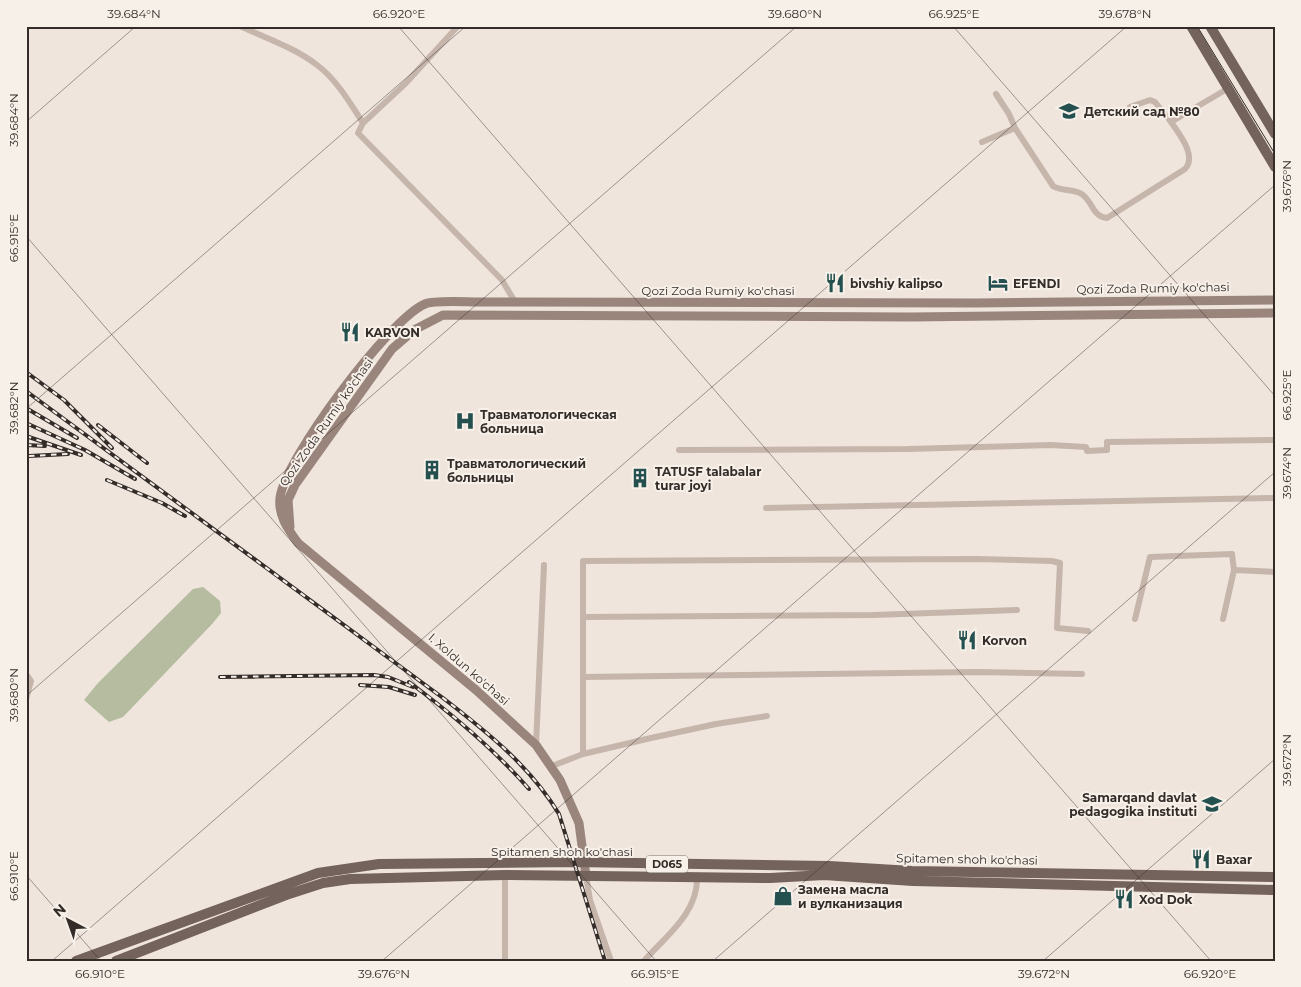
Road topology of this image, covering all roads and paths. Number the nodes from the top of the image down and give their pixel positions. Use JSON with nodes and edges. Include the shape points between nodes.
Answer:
{"nodes":[{"id":1,"x":240,"y":26,"type":"edge"},
{"id":2,"x":458,"y":26,"type":"edge"},
{"id":3,"x":1191,"y":26,"type":"edge"},
{"id":4,"x":1210,"y":26,"type":"edge"},
{"id":5,"x":1227,"y":89,"type":"junction"},
{"id":6,"x":996,"y":94,"type":"dead end"},
{"id":7,"x":1130,"y":107,"type":"dead end"},
{"id":8,"x":1171,"y":122,"type":"junction"},
{"id":9,"x":362,"y":123,"type":"junction"},
{"id":10,"x":1015,"y":128,"type":"junction"},
{"id":11,"x":1275,"y":134,"type":"edge"},
{"id":12,"x":982,"y":142,"type":"dead end"},
{"id":13,"x":1275,"y":167,"type":"edge"},
{"id":14,"x":1275,"y":300,"type":"edge"},
{"id":15,"x":515,"y":302,"type":"junction"},
{"id":16,"x":1275,"y":313,"type":"edge"},
{"id":17,"x":1275,"y":440,"type":"edge"},
{"id":18,"x":679,"y":450,"type":"dead end"},
{"id":19,"x":1275,"y":498,"type":"edge"},
{"id":20,"x":766,"y":508,"type":"dead end"},
{"id":21,"x":282,"y":515,"type":"joint"},
{"id":22,"x":292,"y":535,"type":"junction"},
{"id":23,"x":544,"y":565,"type":"dead end"},
{"id":24,"x":1234,"y":570,"type":"junction"},
{"id":25,"x":1275,"y":572,"type":"edge"},
{"id":26,"x":1017,"y":610,"type":"dead end"},
{"id":27,"x":583,"y":617,"type":"junction"},
{"id":28,"x":1135,"y":619,"type":"dead end"},
{"id":29,"x":1223,"y":619,"type":"dead end"},
{"id":30,"x":1088,"y":631,"type":"dead end"},
{"id":31,"x":26,"y":674,"type":"edge"},
{"id":32,"x":1082,"y":674,"type":"dead end"},
{"id":33,"x":583,"y":676,"type":"junction"},
{"id":34,"x":26,"y":699,"type":"edge"},
{"id":35,"x":766,"y":716,"type":"dead end"},
{"id":36,"x":536,"y":745,"type":"junction"},
{"id":37,"x":583,"y":754,"type":"junction"},
{"id":38,"x":552,"y":766,"type":"junction"},
{"id":39,"x":586,"y":863,"type":"junction"},
{"id":40,"x":505,"y":875,"type":"junction"},
{"id":41,"x":586,"y":876,"type":"junction"},
{"id":42,"x":697,"y":876,"type":"junction"},
{"id":43,"x":1275,"y":877,"type":"edge"},
{"id":44,"x":1275,"y":890,"type":"edge"},
{"id":45,"x":76,"y":961,"type":"edge"},
{"id":46,"x":116,"y":961,"type":"edge"},
{"id":47,"x":505,"y":961,"type":"edge"},
{"id":48,"x":610,"y":961,"type":"edge"},
{"id":49,"x":644,"y":961,"type":"edge"}],
"edges":[{"from":1,"to":9,"type":"street","via":[[318,65],[341,89]]},
{"from":2,"to":9,"type":"street","via":[[406,83]]},
{"from":3,"to":5,"type":"main road"},
{"from":4,"to":11,"type":"main road"},
{"from":5,"to":8,"type":"street"},
{"from":5,"to":13,"type":"main road"},
{"from":6,"to":10,"type":"street"},
{"from":7,"to":8,"type":"street","via":[[1150,100]]},
{"from":8,"to":10,"type":"street","via":[[1191,157],[1190,164],[1107,218],[1101,218],[1083,195],[1060,191],[1053,186]]},
{"from":9,"to":15,"type":"street","via":[[358,133],[361,137],[502,280]]},
{"from":10,"to":12,"type":"street"},
{"from":14,"to":15,"type":"street","name":"Qozi Zoda Rumiy ko'chasi","via":[[978,304]]},
{"from":15,"to":21,"type":"street","name":"Qozi Zoda Rumiy ko'chasi","via":[[426,304],[400,322],[348,384],[297,456],[282,490]]},
{"from":16,"to":22,"type":"street","name":"Qozi Zoda Rumiy ko'chasi","via":[[911,317],[443,315],[414,330],[392,349],[295,485],[288,508]]},
{"from":17,"to":18,"type":"street","via":[[1107,442],[1107,450],[1051,444],[907,449]]},
{"from":19,"to":20,"type":"street"},
{"from":21,"to":22,"type":"street","name":"I. Xoldun ko'chasi"},
{"from":22,"to":36,"type":"street","name":"I. Xoldun ko'chasi","via":[[476,690]]},
{"from":23,"to":36,"type":"street"},
{"from":24,"to":25,"type":"street"},
{"from":24,"to":28,"type":"street","via":[[1232,554],[1150,556]]},
{"from":24,"to":29,"type":"street"},
{"from":26,"to":27,"type":"street","via":[[873,615]]},
{"from":27,"to":30,"type":"street","via":[[583,562],[977,559],[1060,563],[1057,628]]},
{"from":27,"to":33,"type":"street"},
{"from":31,"to":34,"type":"street","via":[[31,681]]},
{"from":32,"to":33,"type":"street"},
{"from":33,"to":37,"type":"street"},
{"from":35,"to":37,"type":"street"},
{"from":36,"to":38,"type":"street","name":"I. Xoldun ko'chasi"},
{"from":37,"to":38,"type":"street"},
{"from":38,"to":39,"type":"street","name":"I. Xoldun ko'chasi","via":[[579,823]]},
{"from":39,"to":41,"type":"street","name":"I. Xoldun ko'chasi"},
{"from":39,"to":43,"type":"main road","name":"Spitamen shoh ko'chasi","number":"D065"},
{"from":39,"to":45,"type":"main road","name":"Spitamen shoh ko'chasi","number":"D065","via":[[346,867],[282,885]]},
{"from":40,"to":41,"type":"main road","name":"Spitamen shoh ko'chasi","number":"D065"},
{"from":40,"to":46,"type":"main road","name":"Spitamen shoh ko'chasi","number":"D065","via":[[350,879],[323,883]]},
{"from":40,"to":47,"type":"street"},
{"from":41,"to":42,"type":"main road","name":"Spitamen shoh ko'chasi","number":"D065"},
{"from":41,"to":48,"type":"street","via":[[590,900]]},
{"from":42,"to":44,"type":"main road","name":"Spitamen shoh ko'chasi","number":"D065","via":[[770,878],[824,875],[913,881]]},
{"from":42,"to":49,"type":"street","via":[[694,902],[668,937]]}]}
